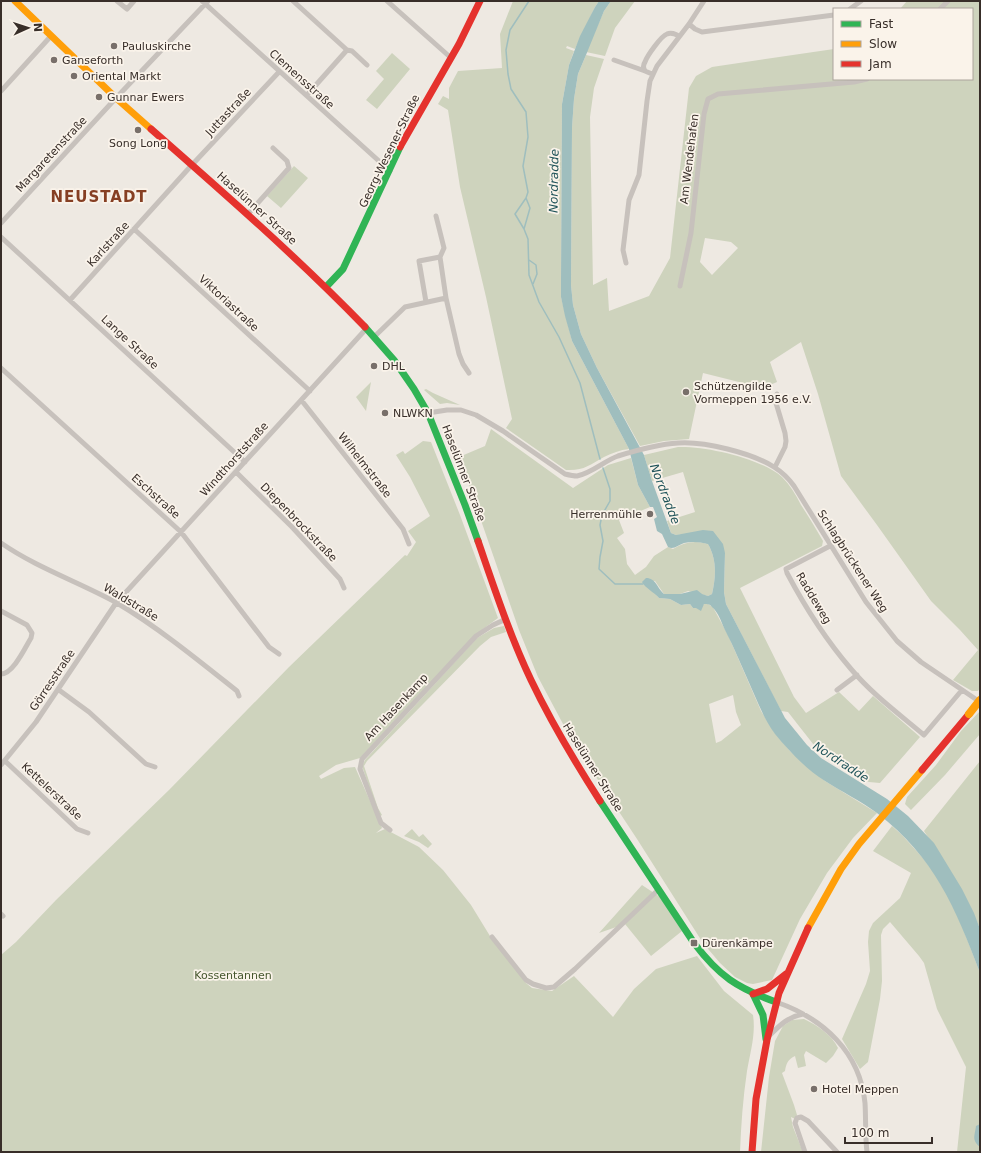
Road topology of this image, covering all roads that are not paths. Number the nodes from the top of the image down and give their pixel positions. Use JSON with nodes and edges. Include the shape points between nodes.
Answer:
{"nodes":[{"id":1,"x":15,"y":1,"type":"edge"},
{"id":2,"x":20,"y":1,"type":"edge"},
{"id":3,"x":117,"y":1,"type":"edge"},
{"id":4,"x":134,"y":1,"type":"edge"},
{"id":5,"x":293,"y":1,"type":"edge"},
{"id":6,"x":387,"y":1,"type":"edge"},
{"id":7,"x":480,"y":1,"type":"edge"},
{"id":8,"x":704,"y":1,"type":"edge"},
{"id":9,"x":861,"y":1,"type":"edge"},
{"id":10,"x":205,"y":2,"type":"edge"},
{"id":11,"x":851,"y":8,"type":"edge"},
{"id":12,"x":833,"y":15,"type":"edge"},
{"id":13,"x":32,"y":16,"type":"junction"},
{"id":14,"x":689,"y":24,"type":"junction"},
{"id":15,"x":51,"y":36,"type":"junction"},
{"id":16,"x":679,"y":36,"type":"junction"},
{"id":17,"x":347,"y":50,"type":"junction"},
{"id":18,"x":450,"y":57,"type":"junction"},
{"id":19,"x":614,"y":60,"type":"dead end"},
{"id":20,"x":367,"y":65,"type":"dead end"},
{"id":21,"x":645,"y":71,"type":"junction"},
{"id":22,"x":279,"y":72,"type":"junction"},
{"id":23,"x":652,"y":74,"type":"junction"},
{"id":24,"x":863,"y":80,"type":"edge"},
{"id":25,"x":1,"y":91,"type":"edge"},
{"id":26,"x":306,"y":95,"type":"junction"},
{"id":27,"x":116,"y":98,"type":"junction"},
{"id":28,"x":273,"y":148,"type":"dead end"},
{"id":29,"x":192,"y":165,"type":"junction"},
{"id":30,"x":390,"y":171,"type":"junction"},
{"id":31,"x":248,"y":214,"type":"junction"},
{"id":32,"x":436,"y":216,"type":"dead end"},
{"id":33,"x":1,"y":223,"type":"edge"},
{"id":34,"x":134,"y":229,"type":"junction"},
{"id":35,"x":1,"y":237,"type":"edge"},
{"id":36,"x":440,"y":257,"type":"junction"},
{"id":37,"x":626,"y":263,"type":"dead end"},
{"id":38,"x":680,"y":286,"type":"dead end"},
{"id":39,"x":326,"y":287,"type":"junction"},
{"id":40,"x":446,"y":298,"type":"junction"},
{"id":41,"x":70,"y":300,"type":"junction"},
{"id":42,"x":426,"y":302,"type":"junction"},
{"id":43,"x":366,"y":328,"type":"junction"},
{"id":44,"x":374,"y":337,"type":"junction"},
{"id":45,"x":1,"y":368,"type":"edge"},
{"id":46,"x":469,"y":373,"type":"dead end"},
{"id":47,"x":310,"y":391,"type":"junction"},
{"id":48,"x":777,"y":394,"type":"dead end"},
{"id":49,"x":302,"y":401,"type":"junction"},
{"id":50,"x":428,"y":413,"type":"junction"},
{"id":51,"x":245,"y":462,"type":"junction"},
{"id":52,"x":775,"y":467,"type":"junction"},
{"id":53,"x":236,"y":472,"type":"junction"},
{"id":54,"x":181,"y":532,"type":"junction"},
{"id":55,"x":1,"y":543,"type":"edge"},
{"id":56,"x":409,"y":544,"type":"dead end"},
{"id":57,"x":830,"y":546,"type":"junction"},
{"id":58,"x":344,"y":588,"type":"dead end"},
{"id":59,"x":116,"y":603,"type":"junction"},
{"id":60,"x":1,"y":611,"type":"edge"},
{"id":61,"x":506,"y":619,"type":"junction"},
{"id":62,"x":279,"y":654,"type":"dead end"},
{"id":63,"x":4,"y":674,"type":"edge"},
{"id":64,"x":857,"y":675,"type":"junction"},
{"id":65,"x":58,"y":690,"type":"junction"},
{"id":66,"x":838,"y":690,"type":"dead end"},
{"id":67,"x":962,"y":690,"type":"junction"},
{"id":68,"x":239,"y":696,"type":"dead end"},
{"id":69,"x":980,"y":701,"type":"edge"},
{"id":70,"x":3,"y":763,"type":"edge"},
{"id":71,"x":156,"y":767,"type":"dead end"},
{"id":72,"x":390,"y":830,"type":"dead end"},
{"id":73,"x":88,"y":833,"type":"dead end"},
{"id":74,"x":659,"y":890,"type":"junction"},
{"id":75,"x":492,"y":937,"type":"dead end"},
{"id":76,"x":786,"y":974,"type":"junction"},
{"id":77,"x":753,"y":994,"type":"junction"},
{"id":78,"x":776,"y":1002,"type":"junction"},
{"id":79,"x":803,"y":1014,"type":"junction"},
{"id":80,"x":767,"y":1039,"type":"junction"},
{"id":81,"x":752,"y":1152,"type":"edge"},
{"id":82,"x":805,"y":1152,"type":"edge"},
{"id":83,"x":837,"y":1152,"type":"edge"},
{"id":84,"x":867,"y":1152,"type":"edge"}],
"edges":[{"from":1,"to":13,"type":"street","name":"Haselünner Straße"},
{"from":2,"to":13,"type":"street","name":"Haselünner Straße"},
{"from":3,"to":4,"type":"street","via":[[127,9]]},
{"from":5,"to":17,"type":"street"},
{"from":6,"to":18,"type":"street"},
{"from":7,"to":18,"type":"street","name":"Georg-Wesener-Straße"},
{"from":8,"to":14,"type":"street"},
{"from":9,"to":11,"type":"street"},
{"from":10,"to":22,"type":"street","name":"Clemensstraße"},
{"from":10,"to":27,"type":"street","name":"Margaretenstraße"},
{"from":12,"to":14,"type":"street","via":[[702,32]]},
{"from":13,"to":15,"type":"street","name":"Haselünner Straße"},
{"from":14,"to":16,"type":"street"},
{"from":15,"to":25,"type":"street"},
{"from":15,"to":27,"type":"street","name":"Haselünner Straße"},
{"from":16,"to":21,"type":"street","via":[[675,33],[663,36],[645,61]]},
{"from":16,"to":23,"type":"street"},
{"from":17,"to":20,"type":"street","via":[[352,51]]},
{"from":17,"to":26,"type":"street"},
{"from":18,"to":30,"type":"street","name":"Georg-Wesener-Straße"},
{"from":19,"to":21,"type":"street"},
{"from":21,"to":23,"type":"street"},
{"from":22,"to":26,"type":"street","name":"Clemensstraße"},
{"from":22,"to":29,"type":"street","name":"Juttastraße"},
{"from":23,"to":37,"type":"street","via":[[646,101],[639,175],[629,200],[623,250]]},
{"from":24,"to":38,"type":"street","name":"Am Wendehafen","via":[[718,94],[708,99],[704,114],[691,233]]},
{"from":26,"to":30,"type":"street","name":"Clemensstraße"},
{"from":27,"to":29,"type":"street","name":"Haselünner Straße"},
{"from":27,"to":33,"type":"street","name":"Margaretenstraße"},
{"from":28,"to":31,"type":"street","via":[[287,161],[289,168]]},
{"from":29,"to":31,"type":"street","name":"Haselünner Straße"},
{"from":29,"to":34,"type":"street","name":"Karlstraße"},
{"from":30,"to":39,"type":"street","name":"Georg-Wesener-Straße","via":[[343,269]]},
{"from":31,"to":39,"type":"street","name":"Haselünner Straße"},
{"from":32,"to":36,"type":"street","via":[[444,248]]},
{"from":34,"to":41,"type":"street","name":"Karlstraße"},
{"from":34,"to":47,"type":"street","name":"Viktoriastraße"},
{"from":35,"to":41,"type":"street","name":"Lange Straße"},
{"from":36,"to":40,"type":"street"},
{"from":36,"to":42,"type":"street","via":[[419,261]]},
{"from":39,"to":43,"type":"street","name":"Haselünner Straße"},
{"from":40,"to":42,"type":"street"},
{"from":40,"to":46,"type":"street","via":[[459,354]]},
{"from":41,"to":51,"type":"street","name":"Lange Straße"},
{"from":42,"to":44,"type":"street","via":[[406,307]]},
{"from":43,"to":44,"type":"street","name":"Haselünner Straße"},
{"from":43,"to":47,"type":"street","name":"Windthorststraße"},
{"from":44,"to":50,"type":"street","name":"Haselünner Straße","via":[[394,360]]},
{"from":45,"to":54,"type":"street","name":"Eschstraße"},
{"from":47,"to":49,"type":"street","name":"Windthorststraße"},
{"from":48,"to":52,"type":"street","via":[[776,403],[786,441]]},
{"from":49,"to":51,"type":"street","name":"Windthorststraße"},
{"from":49,"to":56,"type":"street","name":"Wilhelmstraße","via":[[403,529]]},
{"from":50,"to":52,"type":"street","name":"Schlagbrückener Weg","via":[[462,410],[476,415],[504,431],[565,474],[576,476],[619,456],[678,443],[697,443],[737,452]]},
{"from":50,"to":61,"type":"street","name":"Haselünner Straße","via":[[465,505]]},
{"from":51,"to":53,"type":"street","name":"Windthorststraße"},
{"from":52,"to":57,"type":"street","name":"Schlagbrückener Weg","via":[[794,486]]},
{"from":53,"to":54,"type":"street","name":"Windthorststraße"},
{"from":53,"to":58,"type":"street","name":"Diepenbrockstraße","via":[[297,532],[340,579]]},
{"from":54,"to":59,"type":"street","name":"Windthorststraße"},
{"from":54,"to":62,"type":"street","name":"Eschstraße","via":[[269,647]]},
{"from":55,"to":59,"type":"street","name":"Waldstraße","via":[[28,560]]},
{"from":57,"to":64,"type":"street","name":"Raddeweg","via":[[786,569],[814,621]]},
{"from":57,"to":67,"type":"street","name":"Schlagbrückener Weg","via":[[866,602],[897,642]]},
{"from":59,"to":65,"type":"street","name":"Görresstraße"},
{"from":59,"to":68,"type":"street","name":"Waldstraße","via":[[164,634],[237,691]]},
{"from":60,"to":63,"type":"street","via":[[27,625],[32,633],[12,668]]},
{"from":61,"to":72,"type":"street","name":"Am Hasenkamp","via":[[476,636],[362,759],[360,769],[379,818]]},
{"from":61,"to":74,"type":"street","name":"Haselünner Straße","via":[[530,679],[551,720]]},
{"from":64,"to":66,"type":"street"},
{"from":64,"to":67,"type":"street","name":"Raddeweg","via":[[924,734]]},
{"from":65,"to":70,"type":"street","name":"Görresstraße"},
{"from":65,"to":71,"type":"street","via":[[89,712],[146,764]]},
{"from":67,"to":69,"type":"street","name":"Schlagbrückener Weg"},
{"from":69,"to":76,"type":"street","bridge":true,"via":[[859,844],[834,882]]},
{"from":70,"to":73,"type":"street","name":"Kettelerstraße","via":[[77,829]]},
{"from":74,"to":75,"type":"street","via":[[554,987],[546,988],[526,980]]},
{"from":74,"to":77,"type":"street","name":"Haselünner Straße","via":[[708,962],[725,978]]},
{"from":76,"to":77,"type":"street","via":[[770,987]]},
{"from":76,"to":78,"type":"street"},
{"from":77,"to":78,"type":"street","name":"Haselünner Straße"},
{"from":77,"to":80,"type":"street","via":[[764,1015]]},
{"from":78,"to":79,"type":"street"},
{"from":78,"to":80,"type":"street"},
{"from":79,"to":80,"type":"street","via":[[783,1022]]},
{"from":79,"to":84,"type":"street","via":[[827,1029],[854,1064],[864,1102]]},
{"from":80,"to":81,"type":"street","via":[[756,1099]]},
{"from":82,"to":83,"type":"street","via":[[795,1123],[797,1118],[801,1117],[808,1121]]}]}
